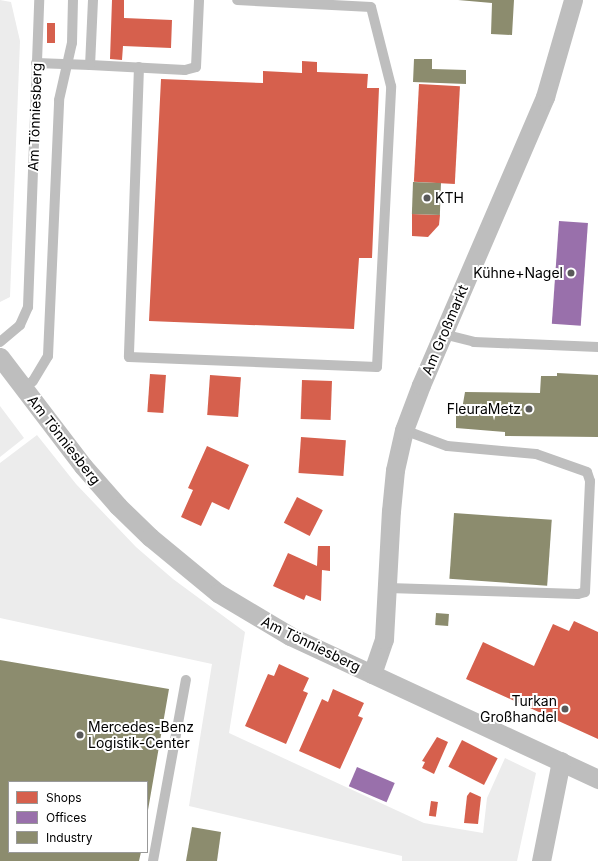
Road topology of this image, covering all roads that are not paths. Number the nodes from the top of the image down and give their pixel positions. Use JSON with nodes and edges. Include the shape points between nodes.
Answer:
{"nodes":[{"id":1,"x":39,"y":0,"type":"edge"},
{"id":2,"x":73,"y":0,"type":"edge"},
{"id":3,"x":93,"y":0,"type":"edge"},
{"id":4,"x":199,"y":0,"type":"edge"},
{"id":5,"x":237,"y":0,"type":"edge"},
{"id":6,"x":573,"y":0,"type":"edge"},
{"id":7,"x":36,"y":62,"type":"junction"},
{"id":8,"x":67,"y":64,"type":"junction"},
{"id":9,"x":90,"y":65,"type":"junction"},
{"id":10,"x":139,"y":67,"type":"junction"},
{"id":11,"x":443,"y":334,"type":"junction"},
{"id":12,"x":0,"y":342,"type":"edge"},
{"id":13,"x":598,"y":347,"type":"edge"},
{"id":14,"x":0,"y":357,"type":"edge"},
{"id":15,"x":24,"y":388,"type":"junction"},
{"id":16,"x":404,"y":430,"type":"junction"},
{"id":17,"x":388,"y":588,"type":"junction"},
{"id":18,"x":372,"y":674,"type":"junction"},
{"id":19,"x":186,"y":680,"type":"dead end"},
{"id":20,"x":561,"y":761,"type":"junction"},
{"id":21,"x":598,"y":779,"type":"edge"},
{"id":22,"x":154,"y":861,"type":"edge"},
{"id":23,"x":541,"y":861,"type":"edge"}],
"edges":[{"from":1,"to":7,"type":"lane","name":"Am Tönniesberg"},
{"from":2,"to":8,"type":"lane","name":"Am Tönniesberg","via":[[72,43]]},
{"from":3,"to":9,"type":"lane"},
{"from":4,"to":10,"type":"lane","via":[[196,67],[185,70]]},
{"from":5,"to":10,"type":"lane","via":[[371,7],[391,86],[377,367],[129,357]]},
{"from":6,"to":11,"type":"street","name":"Am Großmarkt","via":[[545,97]]},
{"from":7,"to":8,"type":"lane"},
{"from":7,"to":12,"type":"lane","name":"Am Tönniesberg","via":[[28,307],[20,325]]},
{"from":8,"to":9,"type":"lane"},
{"from":8,"to":15,"type":"lane","name":"Am Tönniesberg","via":[[59,100],[48,356],[33,381]]},
{"from":9,"to":10,"type":"lane"},
{"from":11,"to":13,"type":"lane","via":[[474,342]]},
{"from":11,"to":16,"type":"street","name":"Am Großmarkt"},
{"from":14,"to":15,"type":"street","name":"Am Tönniesberg"},
{"from":15,"to":18,"type":"street","name":"Am Tönniesberg","via":[[83,466],[118,506],[156,542],[218,593],[290,636]]},
{"from":16,"to":17,"type":"street","name":"Am Großmarkt","via":[[395,470]]},
{"from":16,"to":17,"type":"lane","via":[[448,446],[536,454],[587,472],[590,481],[585,592],[578,594]]},
{"from":17,"to":18,"type":"street","name":"Am Großmarkt","via":[[384,639]]},
{"from":18,"to":20,"type":"street","name":"Am Tönniesberg"},
{"from":19,"to":22,"type":"lane"},
{"from":20,"to":21,"type":"street","name":"Am Tönniesberg"},
{"from":20,"to":23,"type":"street"}]}
